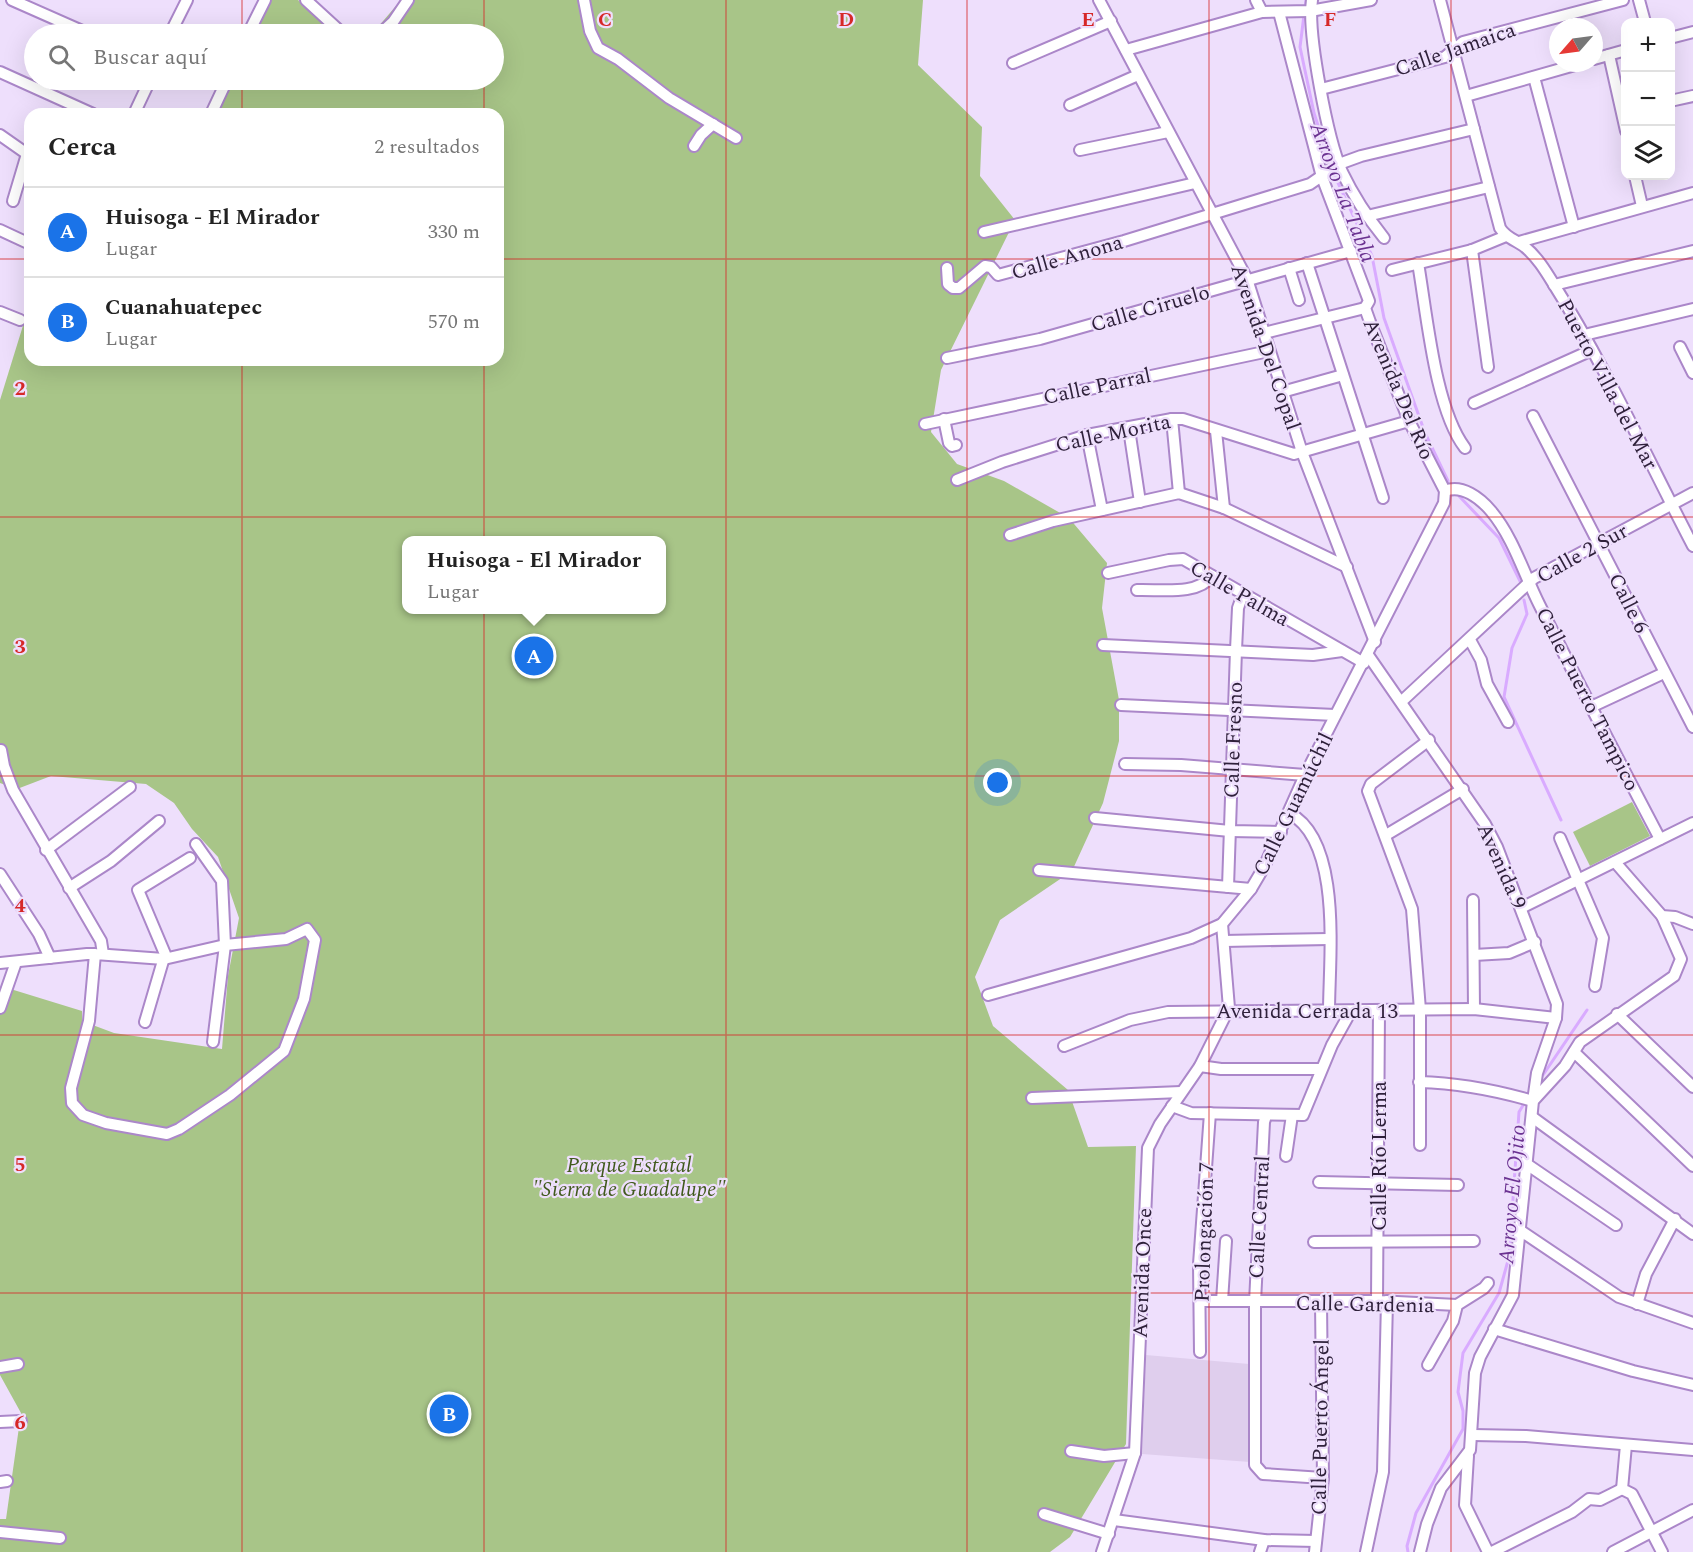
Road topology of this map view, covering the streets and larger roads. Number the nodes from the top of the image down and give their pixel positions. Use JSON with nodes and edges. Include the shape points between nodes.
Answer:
{"nodes":[{"id":1,"x":12,"y":0,"type":"edge"},
{"id":2,"x":186,"y":0,"type":"edge"},
{"id":3,"x":265,"y":0,"type":"edge"},
{"id":4,"x":306,"y":0,"type":"edge"},
{"id":5,"x":325,"y":0,"type":"edge"},
{"id":6,"x":408,"y":0,"type":"edge"},
{"id":7,"x":584,"y":0,"type":"edge"},
{"id":8,"x":1256,"y":0,"type":"edge"},
{"id":9,"x":1296,"y":0,"type":"edge"},
{"id":10,"x":1371,"y":0,"type":"edge"},
{"id":11,"x":1440,"y":0,"type":"edge"},
{"id":12,"x":1623,"y":0,"type":"edge"},
{"id":13,"x":1639,"y":0,"type":"edge"},
{"id":14,"x":1104,"y":1,"type":"edge"},
{"id":15,"x":1304,"y":9,"type":"edge"},
{"id":16,"x":318,"y":10,"type":"junction"},
{"id":17,"x":1262,"y":12,"type":"junction"},
{"id":18,"x":1279,"y":12,"type":"junction"},
{"id":19,"x":1644,"y":18,"type":"edge"},
{"id":20,"x":1111,"y":21,"type":"junction"},
{"id":21,"x":66,"y":24,"type":"edge"},
{"id":22,"x":175,"y":24,"type":"edge"},
{"id":23,"x":253,"y":24,"type":"edge"},
{"id":24,"x":333,"y":24,"type":"edge"},
{"id":25,"x":391,"y":24,"type":"edge"},
{"id":26,"x":1693,"y":32,"type":"edge"},
{"id":27,"x":1675,"y":37,"type":"edge"},
{"id":28,"x":1126,"y":50,"type":"junction"},
{"id":29,"x":1454,"y":51,"type":"junction"},
{"id":30,"x":1621,"y":51,"type":"edge"},
{"id":31,"x":1609,"y":55,"type":"junction"},
{"id":32,"x":1603,"y":57,"type":"edge"},
{"id":33,"x":1013,"y":63,"type":"dead end"},
{"id":34,"x":0,"y":72,"type":"edge"},
{"id":35,"x":1551,"y":72,"type":"edge"},
{"id":36,"x":1138,"y":75,"type":"junction"},
{"id":37,"x":1534,"y":77,"type":"junction"},
{"id":38,"x":24,"y":83,"type":"edge"},
{"id":39,"x":1321,"y":89,"type":"junction"},
{"id":40,"x":40,"y":90,"type":"edge"},
{"id":41,"x":145,"y":90,"type":"edge"},
{"id":42,"x":222,"y":90,"type":"edge"},
{"id":43,"x":1466,"y":96,"type":"junction"},
{"id":44,"x":1693,"y":96,"type":"edge"},
{"id":45,"x":1675,"y":100,"type":"edge"},
{"id":46,"x":1621,"y":103,"type":"edge"},
{"id":47,"x":1070,"y":105,"type":"dead end"},
{"id":48,"x":80,"y":108,"type":"edge"},
{"id":49,"x":137,"y":108,"type":"edge"},
{"id":50,"x":214,"y":108,"type":"edge"},
{"id":51,"x":713,"y":124,"type":"junction"},
{"id":52,"x":1474,"y":129,"type":"junction"},
{"id":53,"x":1167,"y":132,"type":"junction"},
{"id":54,"x":0,"y":135,"type":"edge"},
{"id":55,"x":736,"y":138,"type":"dead end"},
{"id":56,"x":694,"y":146,"type":"dead end"},
{"id":57,"x":1080,"y":150,"type":"dead end"},
{"id":58,"x":24,"y":152,"type":"edge"},
{"id":59,"x":24,"y":167,"type":"edge"},
{"id":60,"x":1331,"y":171,"type":"junction"},
{"id":61,"x":1636,"y":180,"type":"edge"},
{"id":62,"x":1196,"y":183,"type":"junction"},
{"id":63,"x":1489,"y":187,"type":"junction"},
{"id":64,"x":1693,"y":193,"type":"edge"},
{"id":65,"x":13,"y":201,"type":"dead end"},
{"id":66,"x":1642,"y":206,"type":"junction"},
{"id":67,"x":1213,"y":213,"type":"junction"},
{"id":68,"x":1367,"y":216,"type":"junction"},
{"id":69,"x":1574,"y":227,"type":"junction"},
{"id":70,"x":0,"y":231,"type":"edge"},
{"id":71,"x":984,"y":232,"type":"dead end"},
{"id":72,"x":1506,"y":236,"type":"junction"},
{"id":73,"x":1384,"y":238,"type":"dead end"},
{"id":74,"x":24,"y":241,"type":"edge"},
{"id":75,"x":1519,"y":242,"type":"junction"},
{"id":76,"x":1472,"y":250,"type":"junction"},
{"id":77,"x":1352,"y":251,"type":"junction"},
{"id":78,"x":1693,"y":251,"type":"edge"},
{"id":79,"x":1307,"y":263,"type":"junction"},
{"id":80,"x":1418,"y":263,"type":"junction"},
{"id":81,"x":947,"y":268,"type":"dead end"},
{"id":82,"x":1289,"y":268,"type":"junction"},
{"id":83,"x":1392,"y":270,"type":"dead end"},
{"id":84,"x":1247,"y":279,"type":"junction"},
{"id":85,"x":1554,"y":285,"type":"junction"},
{"id":86,"x":1299,"y":300,"type":"dead end"},
{"id":87,"x":1365,"y":308,"type":"junction"},
{"id":88,"x":1693,"y":309,"type":"edge"},
{"id":89,"x":0,"y":312,"type":"edge"},
{"id":90,"x":20,"y":320,"type":"dead end"},
{"id":91,"x":1324,"y":320,"type":"junction"},
{"id":92,"x":1264,"y":333,"type":"junction"},
{"id":93,"x":1584,"y":335,"type":"junction"},
{"id":94,"x":1680,"y":347,"type":"dead end"},
{"id":95,"x":1592,"y":350,"type":"junction"},
{"id":96,"x":1269,"y":351,"type":"junction"},
{"id":97,"x":948,"y":358,"type":"dead end"},
{"id":98,"x":1488,"y":367,"type":"dead end"},
{"id":99,"x":1693,"y":373,"type":"edge"},
{"id":100,"x":1343,"y":375,"type":"junction"},
{"id":101,"x":1282,"y":392,"type":"junction"},
{"id":102,"x":1474,"y":403,"type":"dead end"},
{"id":103,"x":1533,"y":416,"type":"dead end"},
{"id":104,"x":944,"y":419,"type":"junction"},
{"id":105,"x":1172,"y":419,"type":"junction"},
{"id":106,"x":1409,"y":421,"type":"junction"},
{"id":107,"x":925,"y":424,"type":"dead end"},
{"id":108,"x":1129,"y":429,"type":"junction"},
{"id":109,"x":1216,"y":431,"type":"junction"},
{"id":110,"x":1362,"y":434,"type":"junction"},
{"id":111,"x":1088,"y":435,"type":"junction"},
{"id":112,"x":956,"y":445,"type":"dead end"},
{"id":113,"x":1465,"y":448,"type":"dead end"},
{"id":114,"x":1302,"y":452,"type":"junction"},
{"id":115,"x":957,"y":480,"type":"dead end"},
{"id":116,"x":1444,"y":491,"type":"junction"},
{"id":117,"x":1179,"y":493,"type":"junction"},
{"id":118,"x":1693,"y":493,"type":"edge"},
{"id":119,"x":1383,"y":498,"type":"dead end"},
{"id":120,"x":1140,"y":502,"type":"junction"},
{"id":121,"x":1671,"y":504,"type":"junction"},
{"id":122,"x":1224,"y":508,"type":"junction"},
{"id":123,"x":1102,"y":510,"type":"junction"},
{"id":124,"x":1010,"y":535,"type":"dead end"},
{"id":125,"x":1599,"y":543,"type":"junction"},
{"id":126,"x":1693,"y":546,"type":"edge"},
{"id":127,"x":1347,"y":567,"type":"junction"},
{"id":128,"x":1108,"y":573,"type":"dead end"},
{"id":129,"x":1212,"y":576,"type":"junction"},
{"id":130,"x":1529,"y":582,"type":"junction"},
{"id":131,"x":1137,"y":590,"type":"dead end"},
{"id":132,"x":1242,"y":594,"type":"junction"},
{"id":133,"x":1470,"y":640,"type":"junction"},
{"id":134,"x":1375,"y":642,"type":"junction"},
{"id":135,"x":1103,"y":645,"type":"dead end"},
{"id":136,"x":1236,"y":650,"type":"junction"},
{"id":137,"x":1342,"y":651,"type":"junction"},
{"id":138,"x":1366,"y":659,"type":"junction"},
{"id":139,"x":1664,"y":673,"type":"junction"},
{"id":140,"x":1402,"y":701,"type":"junction"},
{"id":141,"x":1121,"y":705,"type":"dead end"},
{"id":142,"x":1591,"y":707,"type":"junction"},
{"id":143,"x":1234,"y":711,"type":"junction"},
{"id":144,"x":1335,"y":715,"type":"junction"},
{"id":145,"x":1508,"y":722,"type":"dead end"},
{"id":146,"x":1693,"y":727,"type":"edge"},
{"id":147,"x":1429,"y":740,"type":"junction"},
{"id":148,"x":1,"y":750,"type":"edge"},
{"id":149,"x":1125,"y":764,"type":"dead end"},
{"id":150,"x":1233,"y":771,"type":"junction"},
{"id":151,"x":1305,"y":775,"type":"junction"},
{"id":152,"x":130,"y":787,"type":"dead end"},
{"id":153,"x":1463,"y":789,"type":"junction"},
{"id":154,"x":1289,"y":813,"type":"junction"},
{"id":155,"x":1095,"y":818,"type":"dead end"},
{"id":156,"x":159,"y":821,"type":"dead end"},
{"id":157,"x":1693,"y":823,"type":"edge"},
{"id":158,"x":1230,"y":831,"type":"junction"},
{"id":159,"x":1281,"y":832,"type":"junction"},
{"id":160,"x":1386,"y":835,"type":"junction"},
{"id":161,"x":1560,"y":838,"type":"dead end"},
{"id":162,"x":1660,"y":839,"type":"junction"},
{"id":163,"x":196,"y":844,"type":"dead end"},
{"id":164,"x":46,"y":850,"type":"junction"},
{"id":165,"x":190,"y":858,"type":"dead end"},
{"id":166,"x":1615,"y":862,"type":"junction"},
{"id":167,"x":1039,"y":870,"type":"dead end"},
{"id":168,"x":0,"y":874,"type":"edge"},
{"id":169,"x":1580,"y":881,"type":"junction"},
{"id":170,"x":1228,"y":887,"type":"junction"},
{"id":171,"x":69,"y":888,"type":"junction"},
{"id":172,"x":1251,"y":889,"type":"junction"},
{"id":173,"x":1473,"y":900,"type":"dead end"},
{"id":174,"x":1521,"y":909,"type":"junction"},
{"id":175,"x":1662,"y":916,"type":"junction"},
{"id":176,"x":1222,"y":924,"type":"junction"},
{"id":177,"x":1693,"y":924,"type":"edge"},
{"id":178,"x":1329,"y":939,"type":"junction"},
{"id":179,"x":1224,"y":941,"type":"junction"},
{"id":180,"x":1535,"y":942,"type":"junction"},
{"id":181,"x":225,"y":945,"type":"junction"},
{"id":182,"x":99,"y":954,"type":"junction"},
{"id":183,"x":1474,"y":955,"type":"junction"},
{"id":184,"x":50,"y":958,"type":"junction"},
{"id":185,"x":164,"y":959,"type":"junction"},
{"id":186,"x":16,"y":962,"type":"junction"},
{"id":187,"x":0,"y":963,"type":"edge"},
{"id":188,"x":1595,"y":986,"type":"dead end"},
{"id":189,"x":988,"y":995,"type":"dead end"},
{"id":190,"x":0,"y":1008,"type":"edge"},
{"id":191,"x":1474,"y":1009,"type":"junction"},
{"id":192,"x":1379,"y":1010,"type":"junction"},
{"id":193,"x":1420,"y":1010,"type":"junction"},
{"id":194,"x":1228,"y":1011,"type":"junction"},
{"id":195,"x":1329,"y":1011,"type":"junction"},
{"id":196,"x":1351,"y":1011,"type":"junction"},
{"id":197,"x":1617,"y":1014,"type":"junction"},
{"id":198,"x":1556,"y":1018,"type":"junction"},
{"id":199,"x":145,"y":1022,"type":"dead end"},
{"id":200,"x":213,"y":1041,"type":"dead end"},
{"id":201,"x":1064,"y":1046,"type":"dead end"},
{"id":202,"x":1574,"y":1052,"type":"junction"},
{"id":203,"x":1200,"y":1066,"type":"junction"},
{"id":204,"x":1322,"y":1069,"type":"junction"},
{"id":205,"x":1419,"y":1082,"type":"junction"},
{"id":206,"x":1693,"y":1087,"type":"edge"},
{"id":207,"x":1181,"y":1092,"type":"junction"},
{"id":208,"x":1032,"y":1098,"type":"dead end"},
{"id":209,"x":1533,"y":1101,"type":"junction"},
{"id":210,"x":1173,"y":1106,"type":"junction"},
{"id":211,"x":1210,"y":1113,"type":"junction"},
{"id":212,"x":1292,"y":1115,"type":"junction"},
{"id":213,"x":1266,"y":1116,"type":"junction"},
{"id":214,"x":1532,"y":1117,"type":"junction"},
{"id":215,"x":1420,"y":1145,"type":"dead end"},
{"id":216,"x":1286,"y":1156,"type":"dead end"},
{"id":217,"x":1528,"y":1165,"type":"junction"},
{"id":218,"x":1693,"y":1166,"type":"edge"},
{"id":219,"x":1319,"y":1182,"type":"dead end"},
{"id":220,"x":1379,"y":1183,"type":"junction"},
{"id":221,"x":1458,"y":1185,"type":"dead end"},
{"id":222,"x":1675,"y":1219,"type":"junction"},
{"id":223,"x":1616,"y":1225,"type":"dead end"},
{"id":224,"x":1521,"y":1231,"type":"junction"},
{"id":225,"x":1693,"y":1234,"type":"edge"},
{"id":226,"x":1226,"y":1241,"type":"dead end"},
{"id":227,"x":1379,"y":1241,"type":"junction"},
{"id":228,"x":1474,"y":1241,"type":"dead end"},
{"id":229,"x":1314,"y":1242,"type":"dead end"},
{"id":230,"x":1488,"y":1282,"type":"dead end"},
{"id":231,"x":1201,"y":1301,"type":"junction"},
{"id":232,"x":1222,"y":1301,"type":"junction"},
{"id":233,"x":1382,"y":1301,"type":"junction"},
{"id":234,"x":1255,"y":1302,"type":"junction"},
{"id":235,"x":1321,"y":1303,"type":"junction"},
{"id":236,"x":1637,"y":1304,"type":"junction"},
{"id":237,"x":1457,"y":1305,"type":"junction"},
{"id":238,"x":1693,"y":1323,"type":"edge"},
{"id":239,"x":1494,"y":1329,"type":"junction"},
{"id":240,"x":1200,"y":1352,"type":"dead end"},
{"id":241,"x":18,"y":1364,"type":"dead end"},
{"id":242,"x":1428,"y":1365,"type":"dead end"},
{"id":243,"x":0,"y":1367,"type":"edge"},
{"id":244,"x":1693,"y":1385,"type":"edge"},
{"id":245,"x":21,"y":1421,"type":"dead end"},
{"id":246,"x":0,"y":1422,"type":"edge"},
{"id":247,"x":1473,"y":1435,"type":"junction"},
{"id":248,"x":1626,"y":1445,"type":"junction"},
{"id":249,"x":1693,"y":1450,"type":"edge"},
{"id":250,"x":1071,"y":1451,"type":"dead end"},
{"id":251,"x":1135,"y":1453,"type":"junction"},
{"id":252,"x":1468,"y":1456,"type":"junction"},
{"id":253,"x":1323,"y":1478,"type":"junction"},
{"id":254,"x":1622,"y":1489,"type":"junction"},
{"id":255,"x":1693,"y":1510,"type":"edge"},
{"id":256,"x":1044,"y":1514,"type":"dead end"},
{"id":257,"x":1114,"y":1520,"type":"junction"},
{"id":258,"x":0,"y":1532,"type":"edge"},
{"id":259,"x":1652,"y":1532,"type":"junction"},
{"id":260,"x":1109,"y":1534,"type":"junction"},
{"id":261,"x":60,"y":1538,"type":"dead end"},
{"id":262,"x":1264,"y":1540,"type":"junction"},
{"id":263,"x":1316,"y":1547,"type":"edge"},
{"id":264,"x":1102,"y":1552,"type":"edge"},
{"id":265,"x":1260,"y":1552,"type":"edge"},
{"id":266,"x":1366,"y":1552,"type":"edge"},
{"id":267,"x":1420,"y":1552,"type":"edge"},
{"id":268,"x":1490,"y":1552,"type":"edge"},
{"id":269,"x":1612,"y":1552,"type":"edge"},
{"id":270,"x":1662,"y":1552,"type":"edge"}],
"edges":[{"from":1,"to":21,"type":"street"},
{"from":2,"to":22,"type":"street"},
{"from":3,"to":23,"type":"street"},
{"from":4,"to":16,"type":"street"},
{"from":5,"to":16,"type":"street"},
{"from":6,"to":25,"type":"street"},
{"from":7,"to":51,"type":"street","via":[[590,32],[598,48]]},
{"from":8,"to":17,"type":"street"},
{"from":9,"to":15,"type":"street"},
{"from":10,"to":15,"type":"street"},
{"from":11,"to":29,"type":"street"},
{"from":12,"to":29,"type":"street","name":"Calle Jamaica","via":[[1463,42]]},
{"from":13,"to":19,"type":"street"},
{"from":14,"to":20,"type":"street","name":"Avenida Del Copal"},
{"from":15,"to":18,"type":"street"},
{"from":15,"to":39,"type":"street","name":"Avenida Del Río"},
{"from":16,"to":24,"type":"street"},
{"from":17,"to":18,"type":"street"},
{"from":17,"to":28,"type":"street"},
{"from":18,"to":60,"type":"street","name":"Avenida Del Río"},
{"from":20,"to":28,"type":"street","name":"Avenida Del Copal"},
{"from":20,"to":33,"type":"street"},
{"from":26,"to":27,"type":"street"},
{"from":28,"to":36,"type":"street","name":"Avenida Del Copal"},
{"from":29,"to":39,"type":"street","name":"Calle Jamaica","via":[[1445,57]]},
{"from":29,"to":43,"type":"street"},
{"from":30,"to":31,"type":"street"},
{"from":31,"to":32,"type":"street"},
{"from":31,"to":46,"type":"street"},
{"from":34,"to":38,"type":"street"},
{"from":35,"to":37,"type":"street"},
{"from":36,"to":47,"type":"street"},
{"from":36,"to":53,"type":"street","name":"Avenida Del Copal"},
{"from":37,"to":43,"type":"street"},
{"from":37,"to":69,"type":"street"},
{"from":39,"to":60,"type":"street","name":"Avenida Del Río"},
{"from":40,"to":48,"type":"street"},
{"from":41,"to":49,"type":"street"},
{"from":42,"to":50,"type":"street"},
{"from":43,"to":52,"type":"street"},
{"from":44,"to":45,"type":"street"},
{"from":51,"to":55,"type":"street"},
{"from":51,"to":56,"type":"street"},
{"from":52,"to":60,"type":"street","via":[[1361,156]]},
{"from":52,"to":63,"type":"street"},
{"from":53,"to":57,"type":"street"},
{"from":53,"to":62,"type":"street","name":"Avenida Del Copal"},
{"from":54,"to":58,"type":"street"},
{"from":59,"to":65,"type":"street"},
{"from":60,"to":67,"type":"street","via":[[1310,184]]},
{"from":60,"to":68,"type":"street","name":"Avenida Del Río"},
{"from":60,"to":77,"type":"street","name":"Avenida Del Río"},
{"from":61,"to":66,"type":"street"},
{"from":62,"to":67,"type":"street","name":"Avenida Del Copal"},
{"from":62,"to":71,"type":"street"},
{"from":63,"to":68,"type":"street"},
{"from":63,"to":72,"type":"street","via":[[1500,228]]},
{"from":64,"to":66,"type":"street"},
{"from":66,"to":69,"type":"street"},
{"from":67,"to":81,"type":"street","name":"Calle Anona","via":[[1004,275],[985,266],[956,289],[948,284]]},
{"from":67,"to":84,"type":"street","name":"Avenida Del Copal"},
{"from":68,"to":73,"type":"street","name":"Avenida Del Río"},
{"from":69,"to":75,"type":"street"},
{"from":70,"to":74,"type":"street"},
{"from":72,"to":75,"type":"street","name":"Puerto Villa del Mar"},
{"from":72,"to":76,"type":"street"},
{"from":75,"to":85,"type":"street","name":"Puerto Villa del Mar","via":[[1535,256]]},
{"from":76,"to":80,"type":"street"},
{"from":76,"to":98,"type":"street"},
{"from":77,"to":79,"type":"street","name":"Calle Ciruelo"},
{"from":77,"to":87,"type":"street","name":"Avenida Del Río","via":[[1369,301]]},
{"from":78,"to":85,"type":"street"},
{"from":79,"to":82,"type":"street","name":"Calle Ciruelo"},
{"from":79,"to":91,"type":"street"},
{"from":80,"to":83,"type":"street"},
{"from":80,"to":113,"type":"street","via":[[1444,406]]},
{"from":82,"to":84,"type":"street","name":"Calle Ciruelo"},
{"from":82,"to":86,"type":"street"},
{"from":84,"to":92,"type":"street","name":"Avenida Del Copal"},
{"from":84,"to":97,"type":"street","name":"Calle Ciruelo","via":[[1040,339]]},
{"from":85,"to":93,"type":"street","name":"Puerto Villa del Mar"},
{"from":87,"to":91,"type":"street"},
{"from":87,"to":106,"type":"street","name":"Avenida Del Río"},
{"from":88,"to":93,"type":"street"},
{"from":89,"to":90,"type":"street"},
{"from":91,"to":92,"type":"street"},
{"from":91,"to":100,"type":"street"},
{"from":92,"to":96,"type":"street","name":"Avenida Del Copal"},
{"from":93,"to":95,"type":"street","name":"Puerto Villa del Mar"},
{"from":94,"to":99,"type":"street"},
{"from":95,"to":102,"type":"street"},
{"from":95,"to":121,"type":"street","name":"Puerto Villa del Mar"},
{"from":96,"to":101,"type":"street","name":"Avenida Del Copal"},
{"from":96,"to":104,"type":"street","name":"Calle Parral"},
{"from":100,"to":101,"type":"street"},
{"from":100,"to":110,"type":"street"},
{"from":101,"to":114,"type":"street","name":"Avenida Del Copal"},
{"from":103,"to":125,"type":"street","name":"Calle 6"},
{"from":104,"to":107,"type":"street","name":"Calle Parral"},
{"from":104,"to":112,"type":"street","via":[[949,443]]},
{"from":105,"to":108,"type":"street","name":"Calle Morita"},
{"from":105,"to":109,"type":"street","name":"Calle Morita"},
{"from":105,"to":117,"type":"street"},
{"from":106,"to":110,"type":"street","name":"Calle Morita"},
{"from":106,"to":116,"type":"street","name":"Avenida Del Río"},
{"from":108,"to":111,"type":"street","name":"Calle Morita"},
{"from":108,"to":120,"type":"street"},
{"from":109,"to":114,"type":"street","name":"Calle Morita","via":[[1288,453]]},
{"from":109,"to":122,"type":"street"},
{"from":110,"to":114,"type":"street","name":"Calle Morita"},
{"from":110,"to":119,"type":"street"},
{"from":111,"to":115,"type":"street","name":"Calle Morita"},
{"from":111,"to":123,"type":"street"},
{"from":114,"to":127,"type":"street","name":"Avenida Del Copal"},
{"from":116,"to":130,"type":"street","name":"Calle Puerto Tampico","via":[[1459,489],[1484,503],[1501,525]]},
{"from":116,"to":134,"type":"street","name":"Calle Guamúchil","via":[[1444,503]]},
{"from":117,"to":120,"type":"street"},
{"from":117,"to":122,"type":"street"},
{"from":118,"to":121,"type":"street","name":"Calle 2 Sur"},
{"from":120,"to":123,"type":"street"},
{"from":121,"to":125,"type":"street","name":"Calle 2 Sur"},
{"from":121,"to":126,"type":"street","name":"Puerto Villa del Mar"},
{"from":122,"to":127,"type":"street"},
{"from":123,"to":124,"type":"street"},
{"from":125,"to":130,"type":"street","name":"Calle 2 Sur"},
{"from":125,"to":139,"type":"street","name":"Calle 6"},
{"from":127,"to":134,"type":"street","name":"Avenida Del Copal"},
{"from":128,"to":129,"type":"street","name":"Calle Palma","via":[[1177,559]]},
{"from":129,"to":131,"type":"street","via":[[1197,588]]},
{"from":129,"to":132,"type":"street","name":"Calle Palma"},
{"from":130,"to":133,"type":"street","name":"Calle 2 Sur"},
{"from":130,"to":142,"type":"street","name":"Calle Puerto Tampico"},
{"from":132,"to":136,"type":"street","name":"Calle Fresno"},
{"from":132,"to":137,"type":"street","name":"Calle Palma"},
{"from":133,"to":140,"type":"street","name":"Calle 2 Sur"},
{"from":133,"to":145,"type":"street","via":[[1481,660],[1487,684]]},
{"from":134,"to":138,"type":"street","name":"Calle Guamúchil"},
{"from":135,"to":136,"type":"street"},
{"from":136,"to":137,"type":"street","via":[[1313,655]]},
{"from":136,"to":143,"type":"street","name":"Calle Fresno"},
{"from":137,"to":138,"type":"street","name":"Calle Palma"},
{"from":138,"to":140,"type":"street","name":"Avenida 9"},
{"from":138,"to":144,"type":"street","name":"Calle Guamúchil"},
{"from":139,"to":142,"type":"street"},
{"from":139,"to":146,"type":"street","name":"Calle 6"},
{"from":140,"to":147,"type":"street","name":"Avenida 9"},
{"from":141,"to":143,"type":"street"},
{"from":142,"to":162,"type":"street","name":"Calle Puerto Tampico"},
{"from":143,"to":144,"type":"street"},
{"from":143,"to":150,"type":"street","name":"Calle Fresno"},
{"from":144,"to":151,"type":"street","name":"Calle Guamúchil"},
{"from":147,"to":153,"type":"street","name":"Avenida 9"},
{"from":147,"to":160,"type":"street","via":[[1368,788]]},
{"from":148,"to":164,"type":"street","via":[[13,790]]},
{"from":149,"to":150,"type":"street"},
{"from":150,"to":151,"type":"street"},
{"from":150,"to":158,"type":"street","name":"Calle Fresno"},
{"from":151,"to":154,"type":"street","name":"Calle Guamúchil"},
{"from":152,"to":164,"type":"street"},
{"from":153,"to":160,"type":"street"},
{"from":153,"to":174,"type":"street","name":"Avenida 9","via":[[1497,847]]},
{"from":154,"to":159,"type":"street","name":"Calle Guamúchil"},
{"from":154,"to":178,"type":"street","via":[[1306,826],[1323,858]]},
{"from":155,"to":158,"type":"street"},
{"from":156,"to":171,"type":"street","via":[[111,861]]},
{"from":157,"to":162,"type":"street"},
{"from":158,"to":159,"type":"street"},
{"from":158,"to":170,"type":"street","name":"Calle Fresno"},
{"from":159,"to":172,"type":"street","name":"Calle Guamúchil"},
{"from":160,"to":193,"type":"street","via":[[1412,909]]},
{"from":161,"to":169,"type":"street"},
{"from":162,"to":166,"type":"street"},
{"from":163,"to":181,"type":"street","via":[[222,881]]},
{"from":164,"to":171,"type":"street"},
{"from":165,"to":185,"type":"street","via":[[138,890],[163,945]]},
{"from":166,"to":169,"type":"street"},
{"from":166,"to":175,"type":"street"},
{"from":167,"to":170,"type":"street"},
{"from":168,"to":184,"type":"street"},
{"from":169,"to":174,"type":"street"},
{"from":169,"to":188,"type":"street","via":[[1603,938]]},
{"from":170,"to":172,"type":"street"},
{"from":171,"to":182,"type":"street","via":[[101,941]]},
{"from":172,"to":176,"type":"street","name":"Calle Guamúchil"},
{"from":173,"to":183,"type":"street"},
{"from":174,"to":180,"type":"street","name":"Avenida 9"},
{"from":175,"to":177,"type":"street"},
{"from":175,"to":197,"type":"street","via":[[1680,955],[1679,968],[1668,982]]},
{"from":176,"to":179,"type":"street"},
{"from":176,"to":189,"type":"street","name":"Calle Guamúchil","via":[[1191,938]]},
{"from":178,"to":179,"type":"street"},
{"from":178,"to":195,"type":"street"},
{"from":179,"to":194,"type":"street"},
{"from":180,"to":183,"type":"street","via":[[1509,953]]},
{"from":180,"to":198,"type":"street","name":"Avenida 9","via":[[1555,993]]},
{"from":181,"to":182,"type":"street","via":[[286,939],[309,930],[315,940],[304,999],[284,1051],[230,1095],[167,1134],[106,1123],[83,1115],[74,1107],[71,1088],[89,1021]]},
{"from":181,"to":185,"type":"street"},
{"from":181,"to":200,"type":"street"},
{"from":182,"to":184,"type":"street"},
{"from":182,"to":185,"type":"street"},
{"from":183,"to":191,"type":"street"},
{"from":184,"to":186,"type":"street"},
{"from":185,"to":199,"type":"street"},
{"from":186,"to":187,"type":"street"},
{"from":186,"to":190,"type":"street"},
{"from":191,"to":193,"type":"street","name":"Avenida Cerrada 13"},
{"from":191,"to":198,"type":"street","name":"Avenida Cerrada 13"},
{"from":192,"to":193,"type":"street","name":"Avenida Cerrada 13"},
{"from":192,"to":196,"type":"street","name":"Avenida Cerrada 13"},
{"from":192,"to":220,"type":"street","name":"Calle Río Lerma"},
{"from":193,"to":205,"type":"street"},
{"from":194,"to":195,"type":"street","name":"Avenida Cerrada 13"},
{"from":194,"to":201,"type":"street","name":"Avenida Cerrada 13","via":[[1144,1015]]},
{"from":194,"to":203,"type":"street","name":"Avenida Once"},
{"from":195,"to":196,"type":"street","name":"Avenida Cerrada 13"},
{"from":196,"to":204,"type":"street"},
{"from":197,"to":202,"type":"street","via":[[1580,1042]]},
{"from":197,"to":206,"type":"street"},
{"from":198,"to":209,"type":"street","name":"Avenida 9","via":[[1537,1073]]},
{"from":202,"to":209,"type":"street"},
{"from":202,"to":218,"type":"street"},
{"from":203,"to":204,"type":"street"},
{"from":203,"to":207,"type":"street","name":"Avenida Once"},
{"from":204,"to":212,"type":"street","via":[[1307,1111],[1304,1115]]},
{"from":205,"to":209,"type":"street","via":[[1466,1085]]},
{"from":205,"to":215,"type":"street"},
{"from":207,"to":208,"type":"street"},
{"from":207,"to":210,"type":"street","name":"Avenida Once"},
{"from":209,"to":214,"type":"street","name":"Avenida 9"},
{"from":210,"to":211,"type":"street","via":[[1191,1113]]},
{"from":210,"to":251,"type":"street","name":"Avenida Once","via":[[1152,1137],[1147,1158]]},
{"from":211,"to":213,"type":"street"},
{"from":211,"to":231,"type":"street","name":"Prolongación 7","via":[[1199,1264]]},
{"from":212,"to":213,"type":"street"},
{"from":212,"to":216,"type":"street"},
{"from":213,"to":234,"type":"street","name":"Calle Central"},
{"from":214,"to":217,"type":"street","name":"Avenida 9"},
{"from":214,"to":222,"type":"street"},
{"from":217,"to":223,"type":"street"},
{"from":217,"to":224,"type":"street","name":"Avenida 9"},
{"from":219,"to":220,"type":"street"},
{"from":220,"to":221,"type":"street"},
{"from":220,"to":227,"type":"street","name":"Calle Río Lerma"},
{"from":222,"to":225,"type":"street"},
{"from":222,"to":236,"type":"street","via":[[1646,1274]]},
{"from":224,"to":236,"type":"street","via":[[1606,1289]]},
{"from":224,"to":239,"type":"street","name":"Avenida 9","via":[[1513,1295]]},
{"from":226,"to":232,"type":"street"},
{"from":227,"to":228,"type":"street"},
{"from":227,"to":229,"type":"street"},
{"from":227,"to":233,"type":"street","name":"Calle Río Lerma"},
{"from":230,"to":237,"type":"street"},
{"from":231,"to":232,"type":"street","name":"Calle Gardenia"},
{"from":231,"to":240,"type":"street","name":"Prolongación 7"},
{"from":232,"to":234,"type":"street","name":"Calle Gardenia"},
{"from":233,"to":235,"type":"street","name":"Calle Gardenia"},
{"from":233,"to":237,"type":"street","name":"Calle Gardenia"},
{"from":233,"to":266,"type":"street","name":"Calle Río Lerma","via":[[1383,1472]]},
{"from":234,"to":235,"type":"street","name":"Calle Gardenia"},
{"from":234,"to":253,"type":"street","name":"Calle Central","via":[[1255,1466],[1263,1474]]},
{"from":235,"to":253,"type":"street","name":"Calle Puerto Ángel"},
{"from":236,"to":238,"type":"street"},
{"from":237,"to":242,"type":"street","via":[[1453,1321]]},
{"from":239,"to":244,"type":"street"},
{"from":239,"to":247,"type":"street","name":"Avenida 9","via":[[1475,1373]]},
{"from":241,"to":243,"type":"street"},
{"from":245,"to":246,"type":"street"},
{"from":247,"to":248,"type":"street"},
{"from":247,"to":252,"type":"street","name":"Avenida 9"},
{"from":248,"to":249,"type":"street"},
{"from":248,"to":254,"type":"street"},
{"from":250,"to":251,"type":"street","via":[[1104,1456]]},
{"from":251,"to":257,"type":"street","name":"Avenida Once"},
{"from":252,"to":267,"type":"street","via":[[1441,1488],[1426,1524]]},
{"from":252,"to":268,"type":"street","name":"Avenida 9","via":[[1465,1505]]},
{"from":253,"to":263,"type":"street","name":"Calle Puerto Ángel"},
{"from":254,"to":259,"type":"street","via":[[1632,1494]]},
{"from":254,"to":268,"type":"street","via":[[1600,1500],[1589,1499],[1572,1512]]},
{"from":255,"to":259,"type":"street"},
{"from":256,"to":260,"type":"street"},
{"from":257,"to":260,"type":"street","name":"Avenida Once"},
{"from":257,"to":262,"type":"street"},
{"from":258,"to":261,"type":"street"},
{"from":259,"to":269,"type":"street"},
{"from":259,"to":270,"type":"street"},
{"from":260,"to":264,"type":"street","name":"Avenida Once"},
{"from":262,"to":263,"type":"street"},
{"from":262,"to":265,"type":"street"}]}
